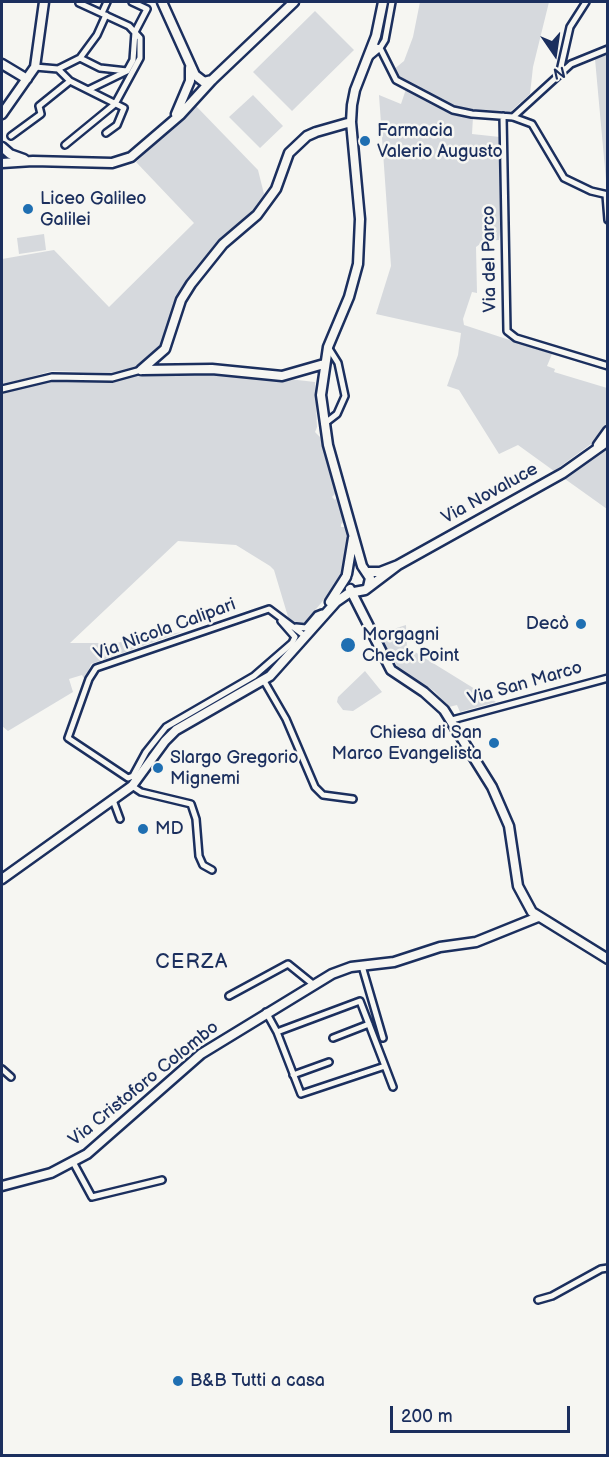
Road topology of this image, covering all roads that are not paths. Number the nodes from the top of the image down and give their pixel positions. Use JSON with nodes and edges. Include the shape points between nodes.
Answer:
{"nodes":[{"id":1,"x":44,"y":2,"type":"edge"},
{"id":2,"x":107,"y":2,"type":"edge"},
{"id":3,"x":132,"y":2,"type":"edge"},
{"id":4,"x":162,"y":2,"type":"edge"},
{"id":5,"x":294,"y":2,"type":"edge"},
{"id":6,"x":383,"y":2,"type":"edge"},
{"id":7,"x":392,"y":2,"type":"edge"},
{"id":8,"x":586,"y":2,"type":"edge"},
{"id":9,"x":79,"y":3,"type":"edge"},
{"id":10,"x":283,"y":5,"type":"edge"},
{"id":11,"x":104,"y":14,"type":"junction"},
{"id":12,"x":135,"y":32,"type":"junction"},
{"id":13,"x":376,"y":47,"type":"junction"},
{"id":14,"x":608,"y":49,"type":"edge"},
{"id":15,"x":80,"y":58,"type":"junction"},
{"id":16,"x":2,"y":64,"type":"edge"},
{"id":17,"x":190,"y":64,"type":"junction"},
{"id":18,"x":35,"y":67,"type":"junction"},
{"id":19,"x":58,"y":69,"type":"junction"},
{"id":20,"x":129,"y":73,"type":"junction"},
{"id":21,"x":560,"y":73,"type":"junction"},
{"id":22,"x":27,"y":79,"type":"junction"},
{"id":23,"x":212,"y":80,"type":"junction"},
{"id":24,"x":70,"y":81,"type":"junction"},
{"id":25,"x":90,"y":89,"type":"junction"},
{"id":26,"x":115,"y":104,"type":"junction"},
{"id":27,"x":2,"y":114,"type":"edge"},
{"id":28,"x":503,"y":116,"type":"junction"},
{"id":29,"x":513,"y":117,"type":"junction"},
{"id":30,"x":351,"y":122,"type":"junction"},
{"id":31,"x":164,"y":128,"type":"junction"},
{"id":32,"x":106,"y":134,"type":"dead end"},
{"id":33,"x":11,"y":136,"type":"dead end"},
{"id":34,"x":65,"y":145,"type":"dead end"},
{"id":35,"x":2,"y":147,"type":"edge"},
{"id":36,"x":33,"y":160,"type":"junction"},
{"id":37,"x":2,"y":163,"type":"edge"},
{"id":38,"x":607,"y":195,"type":"edge"},
{"id":39,"x":608,"y":220,"type":"edge"},
{"id":40,"x":328,"y":347,"type":"junction"},
{"id":41,"x":324,"y":364,"type":"junction"},
{"id":42,"x":608,"y":366,"type":"edge"},
{"id":43,"x":141,"y":370,"type":"junction"},
{"id":44,"x":2,"y":389,"type":"edge"},
{"id":45,"x":324,"y":424,"type":"junction"},
{"id":46,"x":608,"y":431,"type":"edge"},
{"id":47,"x":608,"y":441,"type":"edge"},
{"id":48,"x":596,"y":448,"type":"junction"},
{"id":49,"x":353,"y":531,"type":"junction"},
{"id":50,"x":398,"y":565,"type":"junction"},
{"id":51,"x":366,"y":571,"type":"junction"},
{"id":52,"x":347,"y":576,"type":"junction"},
{"id":53,"x":367,"y":588,"type":"junction"},
{"id":54,"x":353,"y":591,"type":"junction"},
{"id":55,"x":336,"y":602,"type":"junction"},
{"id":56,"x":359,"y":604,"type":"junction"},
{"id":57,"x":322,"y":613,"type":"junction"},
{"id":58,"x":278,"y":617,"type":"junction"},
{"id":59,"x":368,"y":621,"type":"junction"},
{"id":60,"x":318,"y":622,"type":"junction"},
{"id":61,"x":288,"y":624,"type":"junction"},
{"id":62,"x":306,"y":636,"type":"junction"},
{"id":63,"x":294,"y":645,"type":"junction"},
{"id":64,"x":607,"y":678,"type":"edge"},
{"id":65,"x":264,"y":681,"type":"junction"},
{"id":66,"x":453,"y":720,"type":"junction"},
{"id":67,"x":134,"y":781,"type":"junction"},
{"id":68,"x":353,"y":799,"type":"dead end"},
{"id":69,"x":113,"y":800,"type":"junction"},
{"id":70,"x":120,"y":819,"type":"dead end"},
{"id":71,"x":212,"y":870,"type":"dead end"},
{"id":72,"x":2,"y":879,"type":"edge"},
{"id":73,"x":538,"y":917,"type":"junction"},
{"id":74,"x":608,"y":959,"type":"edge"},
{"id":75,"x":362,"y":966,"type":"junction"},
{"id":76,"x":314,"y":985,"type":"junction"},
{"id":77,"x":229,"y":996,"type":"dead end"},
{"id":78,"x":266,"y":1012,"type":"junction"},
{"id":79,"x":369,"y":1024,"type":"junction"},
{"id":80,"x":277,"y":1032,"type":"junction"},
{"id":81,"x":333,"y":1038,"type":"dead end"},
{"id":82,"x":383,"y":1038,"type":"dead end"},
{"id":83,"x":329,"y":1062,"type":"dead end"},
{"id":84,"x":385,"y":1066,"type":"junction"},
{"id":85,"x":2,"y":1069,"type":"edge"},
{"id":86,"x":293,"y":1076,"type":"junction"},
{"id":87,"x":11,"y":1077,"type":"dead end"},
{"id":88,"x":393,"y":1087,"type":"dead end"},
{"id":89,"x":73,"y":1162,"type":"junction"},
{"id":90,"x":162,"y":1180,"type":"dead end"},
{"id":91,"x":2,"y":1186,"type":"edge"},
{"id":92,"x":608,"y":1268,"type":"edge"},
{"id":93,"x":538,"y":1300,"type":"dead end"}],
"edges":[{"from":1,"to":18,"type":"main road"},
{"from":2,"to":11,"type":"street"},
{"from":3,"to":12,"type":"street","via":[[147,9]]},
{"from":4,"to":17,"type":"main road"},
{"from":5,"to":10,"type":"main road"},
{"from":6,"to":13,"type":"main road"},
{"from":7,"to":13,"type":"street","via":[[388,28]]},
{"from":8,"to":21,"type":"street","via":[[570,27]]},
{"from":9,"to":11,"type":"street"},
{"from":10,"to":23,"type":"main road"},
{"from":11,"to":12,"type":"street"},
{"from":11,"to":15,"type":"street","via":[[97,35]]},
{"from":12,"to":20,"type":"street"},
{"from":13,"to":28,"type":"street","via":[[400,82],[458,112]]},
{"from":13,"to":30,"type":"main road","via":[[366,59],[355,90]]},
{"from":14,"to":21,"type":"street","via":[[582,58]]},
{"from":15,"to":19,"type":"street"},
{"from":15,"to":20,"type":"street","via":[[100,68]]},
{"from":16,"to":22,"type":"main road"},
{"from":17,"to":23,"type":"main road","via":[[201,81]]},
{"from":17,"to":31,"type":"main road","via":[[190,81],[180,108]]},
{"from":18,"to":19,"type":"street"},
{"from":18,"to":22,"type":"main road"},
{"from":19,"to":24,"type":"street"},
{"from":20,"to":25,"type":"street"},
{"from":20,"to":26,"type":"street"},
{"from":21,"to":29,"type":"street"},
{"from":22,"to":27,"type":"main road"},
{"from":23,"to":31,"type":"main road"},
{"from":24,"to":25,"type":"street"},
{"from":24,"to":33,"type":"street","via":[[39,106],[41,114]]},
{"from":25,"to":26,"type":"street"},
{"from":26,"to":32,"type":"street","via":[[124,108],[117,125]]},
{"from":26,"to":34,"type":"street"},
{"from":28,"to":29,"type":"street"},
{"from":28,"to":42,"type":"street","name":"Via del Parco","via":[[507,331],[516,338]]},
{"from":29,"to":38,"type":"street","via":[[532,124],[569,182]]},
{"from":30,"to":40,"type":"main road","via":[[361,242],[350,297]]},
{"from":30,"to":43,"type":"main road","via":[[307,136],[290,153],[276,189],[191,284],[181,300],[165,349]]},
{"from":31,"to":36,"type":"main road","via":[[136,154],[117,163]]},
{"from":35,"to":36,"type":"main road","via":[[14,156]]},
{"from":36,"to":37,"type":"main road"},
{"from":38,"to":39,"type":"street"},
{"from":40,"to":41,"type":"main road"},
{"from":40,"to":45,"type":"street","via":[[338,363],[345,396],[337,414]]},
{"from":41,"to":43,"type":"main road","via":[[282,376],[213,369]]},
{"from":41,"to":45,"type":"main road"},
{"from":43,"to":44,"type":"street","via":[[111,378],[52,376]]},
{"from":45,"to":49,"type":"main road"},
{"from":46,"to":48,"type":"main road"},
{"from":47,"to":48,"type":"main road"},
{"from":48,"to":50,"type":"main road","name":"Via Novaluce","via":[[563,473]]},
{"from":49,"to":51,"type":"main road"},
{"from":49,"to":52,"type":"main road","via":[[353,554]]},
{"from":50,"to":51,"type":"main road","via":[[380,573]]},
{"from":50,"to":53,"type":"main road"},
{"from":51,"to":52,"type":"main road","via":[[355,569]]},
{"from":51,"to":53,"type":"main road","via":[[370,578]]},
{"from":52,"to":54,"type":"main road"},
{"from":52,"to":57,"type":"main road"},
{"from":53,"to":54,"type":"main road"},
{"from":53,"to":59,"type":"main road"},
{"from":54,"to":55,"type":"main road"},
{"from":54,"to":56,"type":"main road"},
{"from":55,"to":56,"type":"main road"},
{"from":55,"to":60,"type":"main road"},
{"from":56,"to":59,"type":"main road"},
{"from":57,"to":60,"type":"main road"},
{"from":57,"to":61,"type":"street","via":[[304,629]]},
{"from":58,"to":61,"type":"street"},
{"from":58,"to":63,"type":"street","via":[[295,637]]},
{"from":58,"to":67,"type":"street","name":"Via Nicola Calipari","via":[[269,609],[93,670],[68,738]]},
{"from":59,"to":66,"type":"main road","via":[[391,670],[434,699]]},
{"from":60,"to":62,"type":"main road"},
{"from":61,"to":62,"type":"street"},
{"from":62,"to":63,"type":"main road"},
{"from":63,"to":65,"type":"main road"},
{"from":63,"to":67,"type":"street","via":[[254,676],[166,727],[146,752]]},
{"from":64,"to":66,"type":"street","name":"Via San Marco"},
{"from":65,"to":67,"type":"main road","via":[[176,730]]},
{"from":65,"to":68,"type":"street","via":[[286,718],[315,787],[323,795]]},
{"from":66,"to":73,"type":"main road","via":[[503,810],[518,886]]},
{"from":67,"to":69,"type":"main road"},
{"from":67,"to":71,"type":"street","via":[[141,792],[191,804],[199,855]]},
{"from":69,"to":70,"type":"street"},
{"from":69,"to":72,"type":"main road"},
{"from":73,"to":74,"type":"main road"},
{"from":73,"to":75,"type":"main road","name":"Via Cristoforo Colombo","via":[[476,942]]},
{"from":75,"to":76,"type":"main road","name":"Via Cristoforo Colombo","via":[[342,970]]},
{"from":75,"to":82,"type":"street"},
{"from":76,"to":77,"type":"street","via":[[288,964]]},
{"from":76,"to":78,"type":"main road","name":"Via Cristoforo Colombo"},
{"from":78,"to":80,"type":"street"},
{"from":78,"to":89,"type":"main road","name":"Via Cristoforo Colombo","via":[[201,1054],[100,1144]]},
{"from":79,"to":80,"type":"street","via":[[360,1001]]},
{"from":79,"to":81,"type":"street"},
{"from":79,"to":84,"type":"street"},
{"from":80,"to":86,"type":"street"},
{"from":83,"to":86,"type":"street"},
{"from":84,"to":86,"type":"street","via":[[304,1094],[299,1093]]},
{"from":84,"to":88,"type":"street"},
{"from":85,"to":87,"type":"street"},
{"from":89,"to":90,"type":"street","via":[[92,1197]]},
{"from":89,"to":91,"type":"main road","name":"Via Cristoforo Colombo"},
{"from":92,"to":93,"type":"street"}]}
